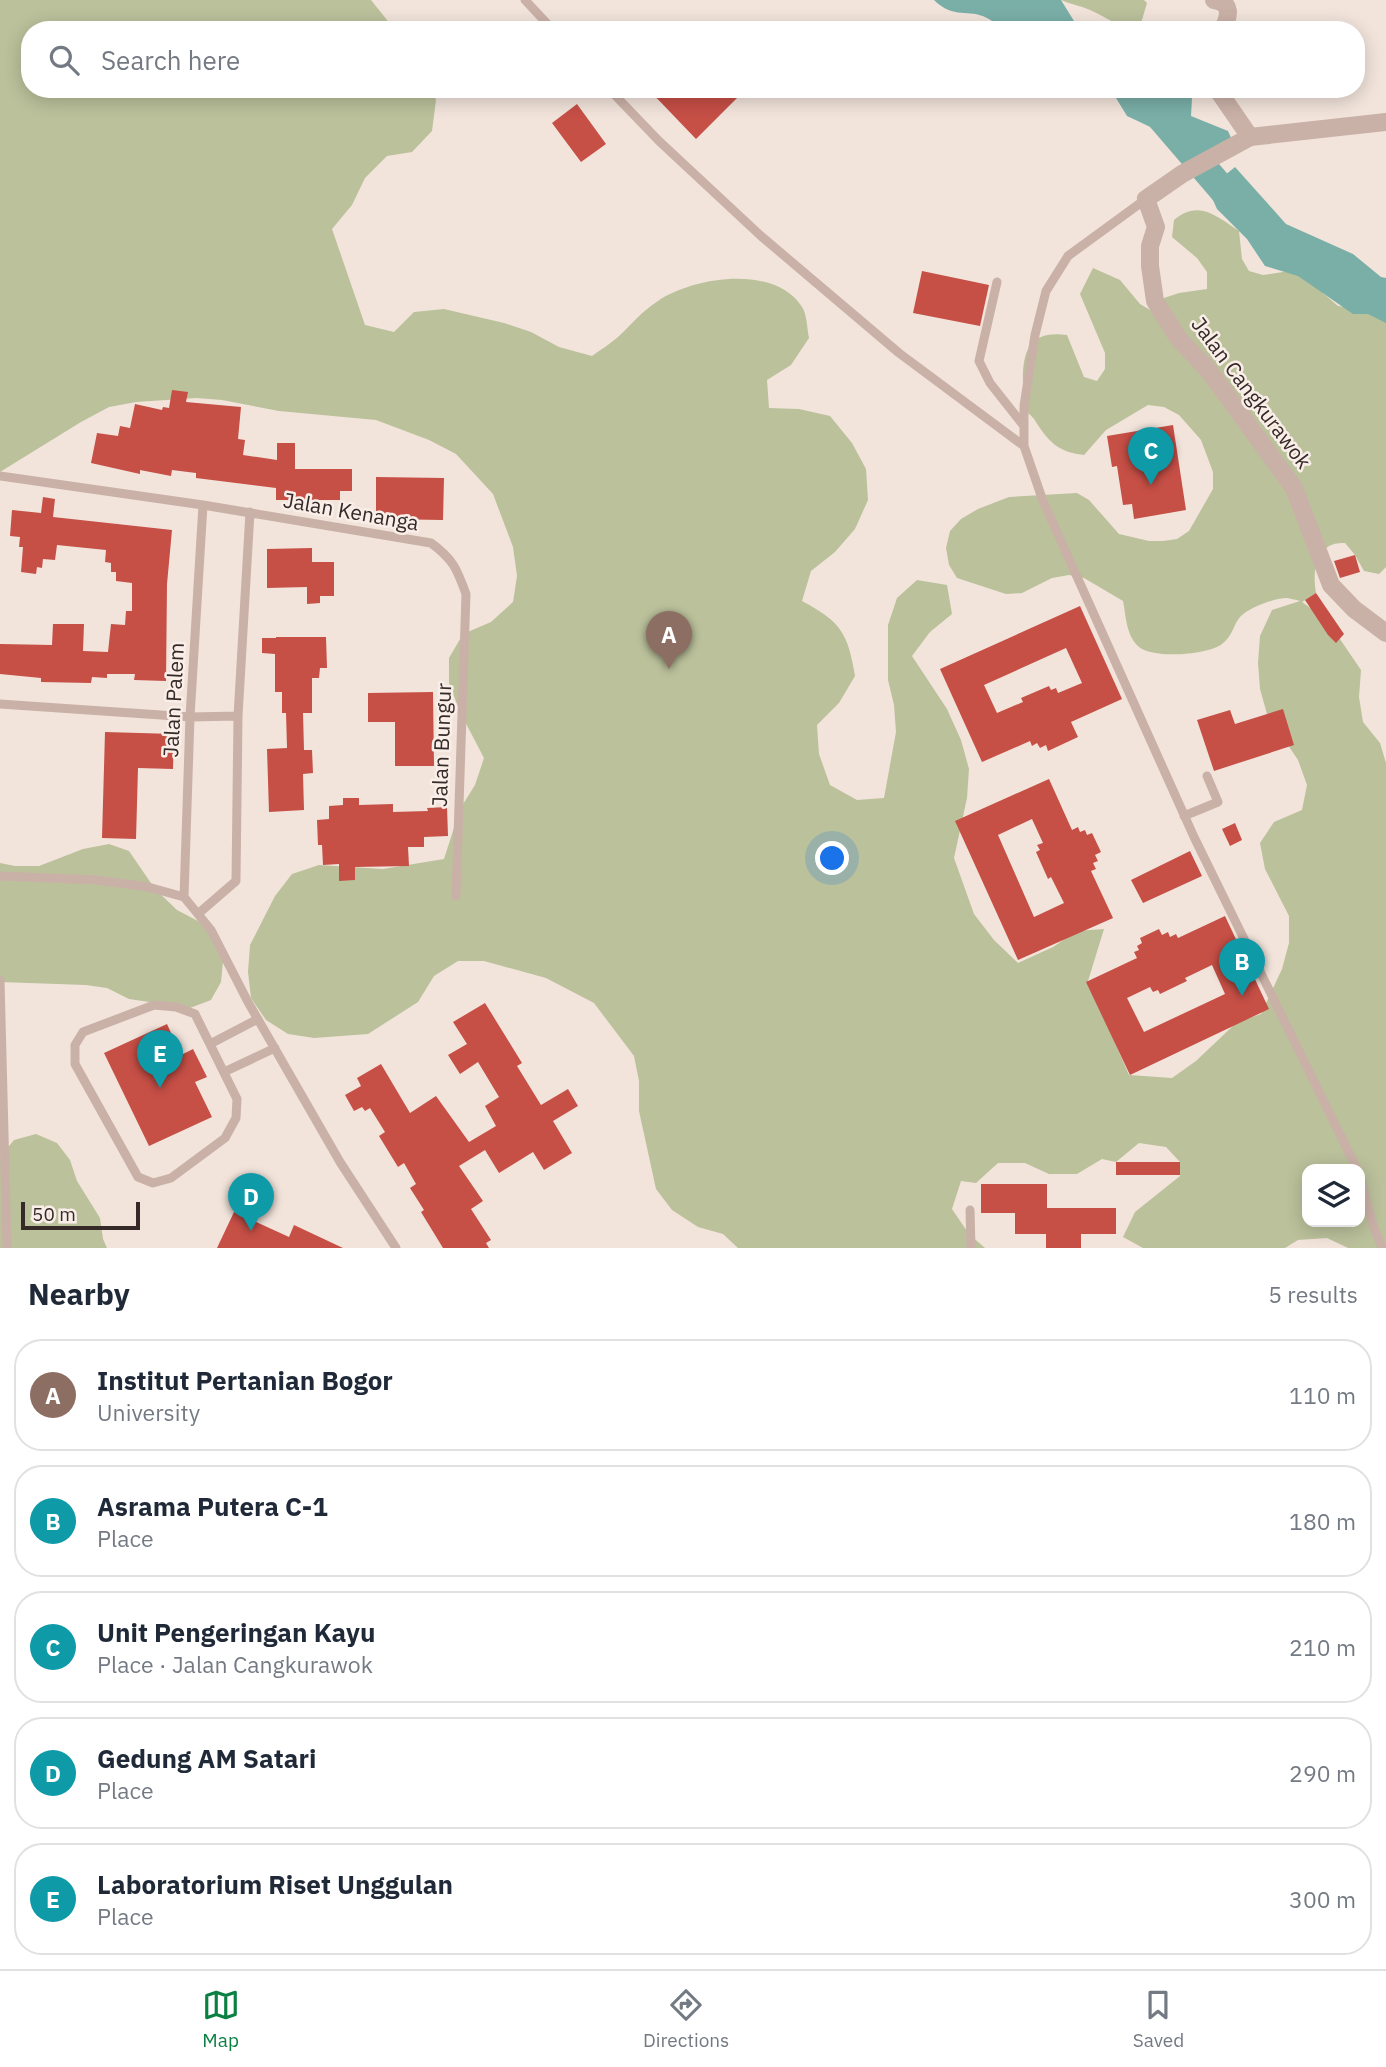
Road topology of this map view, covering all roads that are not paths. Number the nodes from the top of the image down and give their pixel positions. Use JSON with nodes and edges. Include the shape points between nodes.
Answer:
{"nodes":[{"id":1,"x":525,"y":0,"type":"edge"},
{"id":2,"x":1214,"y":0,"type":"edge"},
{"id":3,"x":545,"y":21,"type":"edge"},
{"id":4,"x":1227,"y":21,"type":"edge"},
{"id":5,"x":618,"y":98,"type":"edge"},
{"id":6,"x":1221,"y":98,"type":"edge"},
{"id":7,"x":1386,"y":122,"type":"edge"},
{"id":8,"x":1242,"y":140,"type":"junction"},
{"id":9,"x":1146,"y":199,"type":"junction"},
{"id":10,"x":997,"y":282,"type":"dead end"},
{"id":11,"x":1024,"y":426,"type":"junction"},
{"id":12,"x":1024,"y":446,"type":"junction"},
{"id":13,"x":0,"y":476,"type":"edge"},
{"id":14,"x":202,"y":505,"type":"junction"},
{"id":15,"x":250,"y":512,"type":"junction"},
{"id":16,"x":466,"y":594,"type":"joint"},
{"id":17,"x":1386,"y":633,"type":"edge"},
{"id":18,"x":0,"y":704,"type":"edge"},
{"id":19,"x":238,"y":716,"type":"junction"},
{"id":20,"x":190,"y":717,"type":"junction"},
{"id":21,"x":1207,"y":776,"type":"dead end"},
{"id":22,"x":1184,"y":816,"type":"junction"},
{"id":23,"x":0,"y":876,"type":"edge"},
{"id":24,"x":456,"y":896,"type":"dead end"},
{"id":25,"x":184,"y":897,"type":"junction"},
{"id":26,"x":199,"y":914,"type":"junction"},
{"id":27,"x":0,"y":980,"type":"edge"},
{"id":28,"x":0,"y":987,"type":"edge"},
{"id":29,"x":258,"y":1019,"type":"junction"},
{"id":30,"x":210,"y":1044,"type":"junction"},
{"id":31,"x":275,"y":1048,"type":"junction"},
{"id":32,"x":223,"y":1072,"type":"junction"},
{"id":33,"x":1355,"y":1164,"type":"edge"},
{"id":34,"x":1365,"y":1195,"type":"edge"},
{"id":35,"x":970,"y":1210,"type":"dead end"},
{"id":36,"x":7,"y":1248,"type":"edge"},
{"id":37,"x":396,"y":1248,"type":"edge"},
{"id":38,"x":971,"y":1248,"type":"edge"},
{"id":39,"x":1382,"y":1248,"type":"edge"}],
"edges":[{"from":1,"to":3,"type":"lane"},
{"from":2,"to":4,"type":"street","via":[[1228,7]]},
{"from":5,"to":12,"type":"lane","via":[[761,236],[899,353]]},
{"from":6,"to":8,"type":"street"},
{"from":7,"to":8,"type":"street"},
{"from":8,"to":9,"type":"street"},
{"from":9,"to":11,"type":"lane","via":[[1068,256],[1046,291],[1035,335]]},
{"from":9,"to":17,"type":"street","name":"Jalan Cangkurawok","via":[[1156,227],[1150,266],[1156,301],[1179,339],[1209,371],[1294,488],[1331,585]]},
{"from":10,"to":11,"type":"lane","via":[[979,361]]},
{"from":11,"to":12,"type":"lane"},
{"from":12,"to":22,"type":"lane","via":[[1043,501]]},
{"from":13,"to":14,"type":"lane","name":"Jalan Kenanga"},
{"from":14,"to":15,"type":"lane","name":"Jalan Kenanga"},
{"from":14,"to":20,"type":"lane","name":"Jalan Palem"},
{"from":15,"to":16,"type":"lane","name":"Jalan Kenanga","via":[[431,544],[456,566]]},
{"from":15,"to":19,"type":"lane"},
{"from":16,"to":24,"type":"lane","name":"Jalan Bungur"},
{"from":18,"to":20,"type":"lane"},
{"from":19,"to":20,"type":"lane"},
{"from":19,"to":26,"type":"lane","via":[[236,881]]},
{"from":20,"to":25,"type":"lane","name":"Jalan Palem"},
{"from":21,"to":22,"type":"lane","via":[[1218,802]]},
{"from":22,"to":33,"type":"lane"},
{"from":23,"to":25,"type":"lane","via":[[97,880]]},
{"from":25,"to":26,"type":"lane"},
{"from":26,"to":29,"type":"lane"},
{"from":27,"to":28,"type":"lane"},
{"from":28,"to":36,"type":"lane"},
{"from":29,"to":30,"type":"lane"},
{"from":29,"to":31,"type":"lane"},
{"from":30,"to":32,"type":"lane"},
{"from":30,"to":32,"type":"lane","via":[[195,1014],[154,1005],[83,1032],[75,1045],[75,1064],[138,1177],[153,1183],[172,1178],[225,1138],[236,1118],[237,1099]]},
{"from":31,"to":32,"type":"lane"},
{"from":31,"to":37,"type":"lane"},
{"from":34,"to":39,"type":"lane"},
{"from":35,"to":38,"type":"lane"}]}
